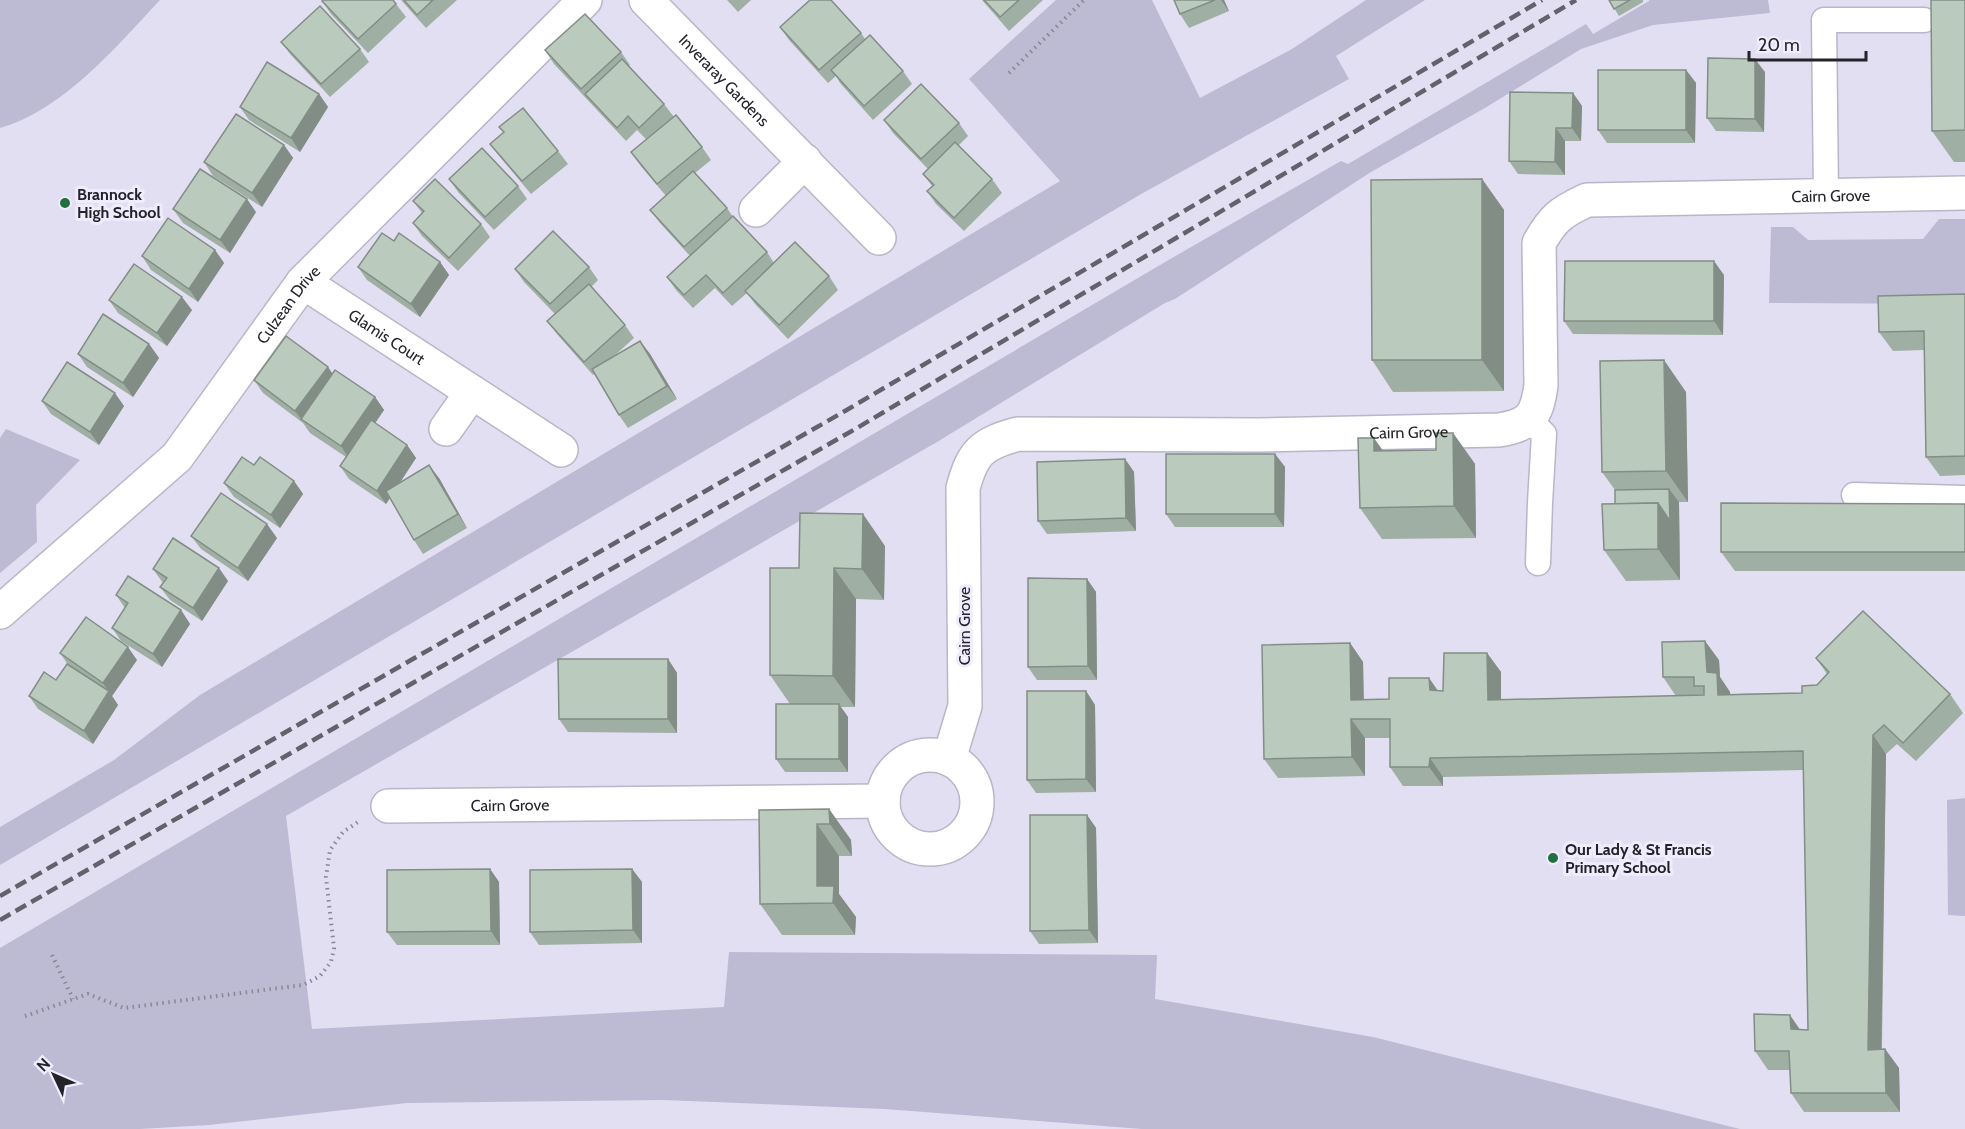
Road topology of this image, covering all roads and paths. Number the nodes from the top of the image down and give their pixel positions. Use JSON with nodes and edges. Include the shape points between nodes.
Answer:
{"nodes":[{"id":1,"x":585,"y":0,"type":"edge"},
{"id":2,"x":646,"y":0,"type":"edge"},
{"id":3,"x":1084,"y":0,"type":"edge"},
{"id":4,"x":1924,"y":20,"type":"dead end"},
{"id":5,"x":1009,"y":73,"type":"dead end"},
{"id":6,"x":805,"y":161,"type":"junction"},
{"id":7,"x":1965,"y":193,"type":"edge"},
{"id":8,"x":1826,"y":195,"type":"junction"},
{"id":9,"x":756,"y":210,"type":"dead end"},
{"id":10,"x":879,"y":238,"type":"dead end"},
{"id":11,"x":303,"y":282,"type":"junction"},
{"id":12,"x":472,"y":392,"type":"junction"},
{"id":13,"x":1529,"y":419,"type":"junction"},
{"id":14,"x":446,"y":429,"type":"dead end"},
{"id":15,"x":561,"y":450,"type":"dead end"},
{"id":16,"x":1854,"y":495,"type":"dead end"},
{"id":17,"x":1965,"y":498,"type":"edge"},
{"id":18,"x":1538,"y":563,"type":"dead end"},
{"id":19,"x":0,"y":612,"type":"edge"},
{"id":20,"x":949,"y":759,"type":"junction"},
{"id":21,"x":883,"y":801,"type":"junction"},
{"id":22,"x":387,"y":806,"type":"joint"},
{"id":23,"x":52,"y":955,"type":"dead end"},
{"id":24,"x":73,"y":999,"type":"junction"},
{"id":25,"x":25,"y":1016,"type":"dead end"}],
"edges":[{"from":1,"to":11,"type":"street","name":"Culzean Drive"},
{"from":2,"to":6,"type":"street","name":"Inveraray Gardens"},
{"from":3,"to":5,"type":"path"},
{"from":4,"to":8,"type":"lane","via":[[1824,20]]},
{"from":6,"to":9,"type":"street"},
{"from":6,"to":10,"type":"street","name":"Inveraray Gardens"},
{"from":7,"to":8,"type":"street","name":"Cairn Grove"},
{"from":8,"to":13,"type":"street","name":"Cairn Grove","via":[[1587,200],[1550,222],[1539,243],[1540,385],[1538,405]]},
{"from":11,"to":12,"type":"street","name":"Glamis Court"},
{"from":11,"to":19,"type":"street","name":"Culzean Drive","via":[[177,457]]},
{"from":12,"to":14,"type":"street"},
{"from":12,"to":15,"type":"street","name":"Glamis Court"},
{"from":13,"to":18,"type":"lane","via":[[1544,434]]},
{"from":13,"to":20,"type":"street","name":"Cairn Grove","via":[[1498,430],[1260,435],[1018,434],[981,449],[969,465],[963,488],[964,706]]},
{"from":16,"to":17,"type":"lane"},
{"from":20,"to":21,"type":"street","via":[[934,755],[905,763],[894,773]]},
{"from":20,"to":21,"type":"street","via":[[962,767],[977,795],[972,826],[962,838],[940,848],[916,847],[892,830]]},
{"from":21,"to":22,"type":"street","name":"Cairn Grove"},
{"from":22,"to":24,"type":"path","via":[[343,832],[330,850],[326,877],[334,948],[331,963],[320,976],[303,985],[124,1008],[88,994]]},
{"from":23,"to":24,"type":"path"},
{"from":24,"to":25,"type":"path"}]}
